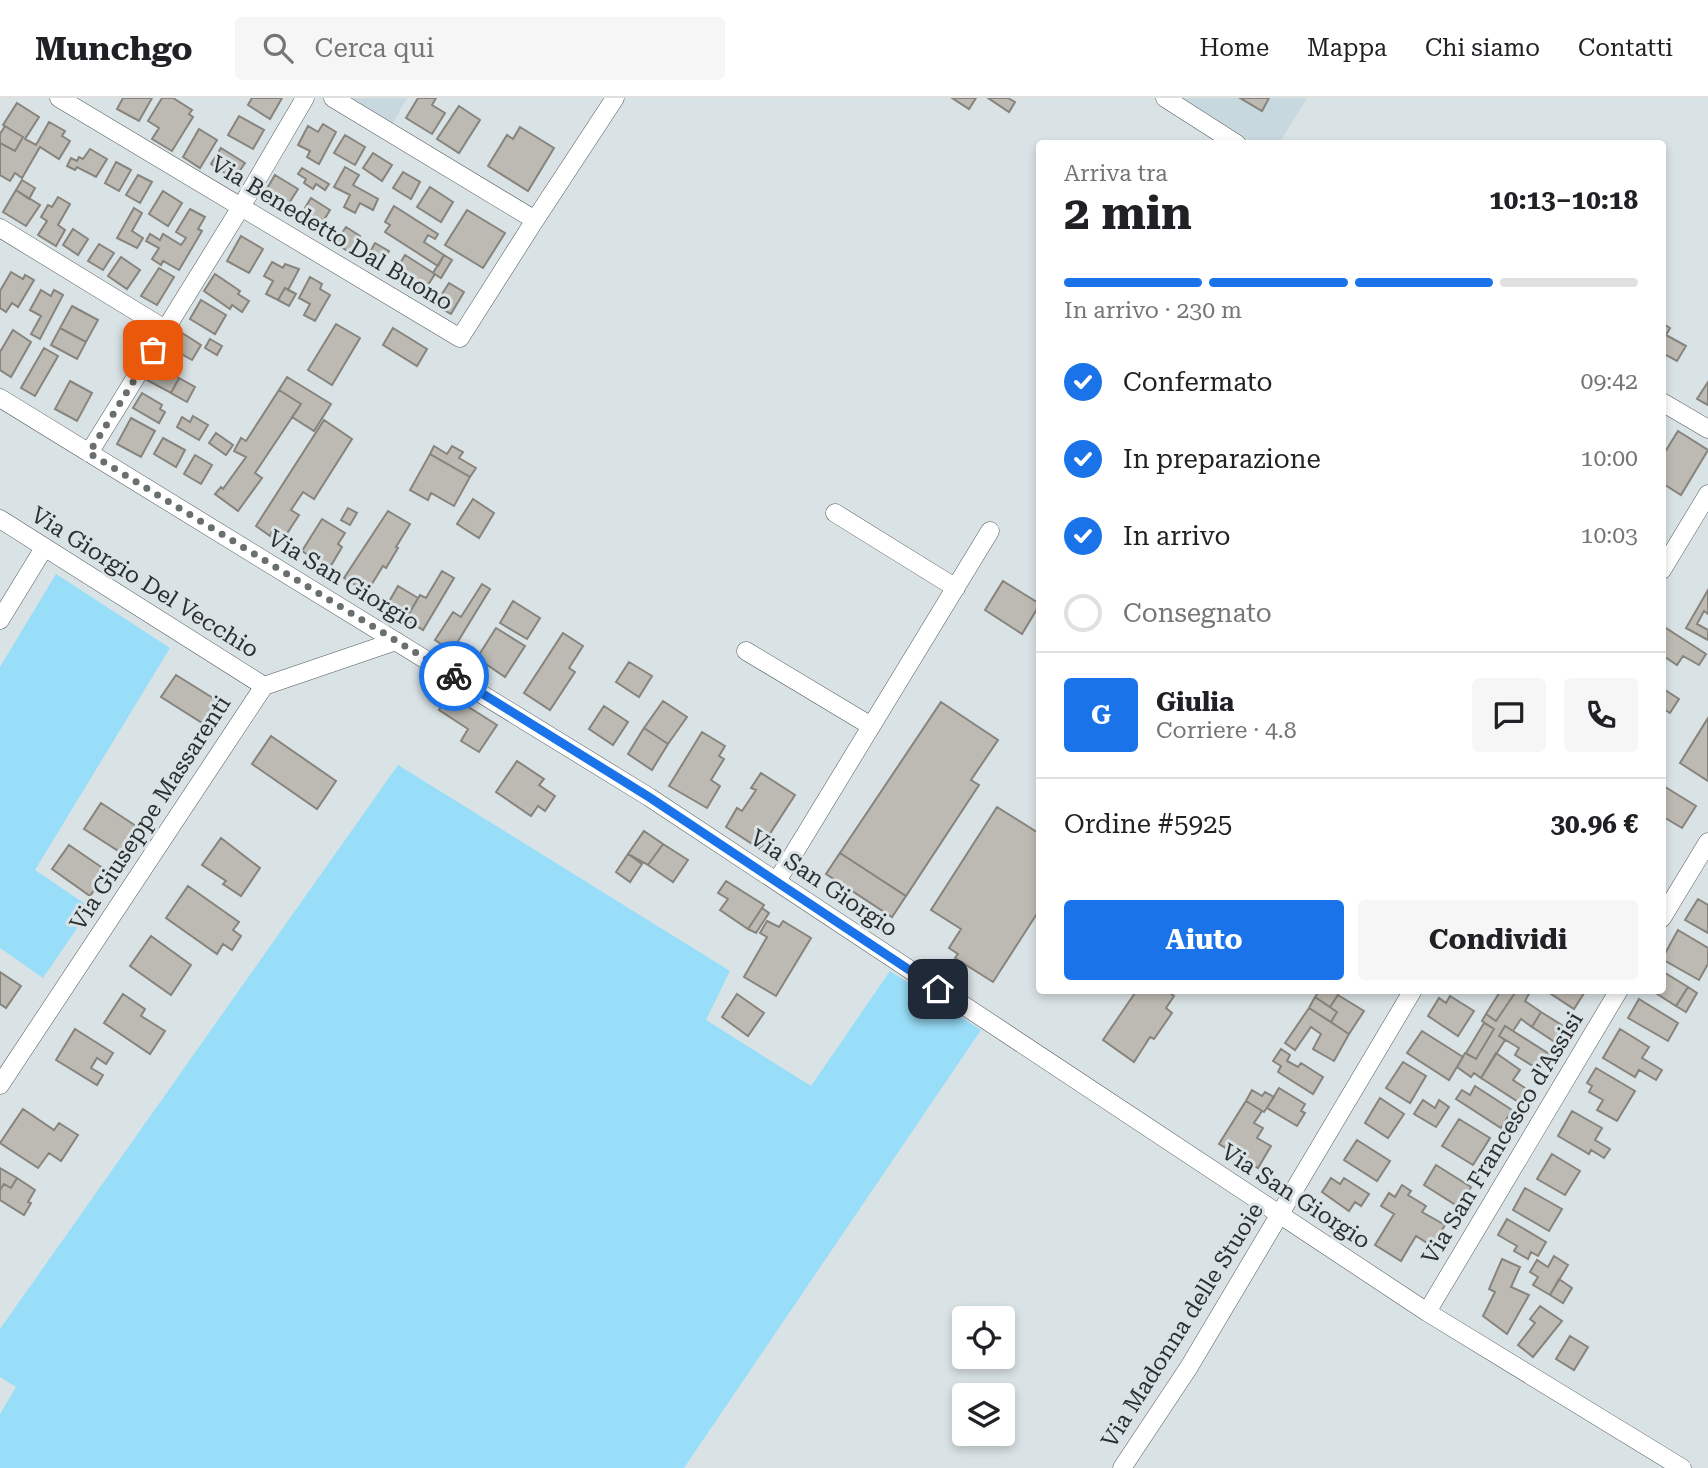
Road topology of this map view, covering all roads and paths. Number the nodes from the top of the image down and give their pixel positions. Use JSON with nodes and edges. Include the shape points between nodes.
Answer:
{"nodes":[{"id":1,"x":59,"y":98,"type":"edge"},
{"id":2,"x":305,"y":98,"type":"edge"},
{"id":3,"x":332,"y":98,"type":"edge"},
{"id":4,"x":615,"y":98,"type":"edge"},
{"id":5,"x":1165,"y":98,"type":"edge"},
{"id":6,"x":1231,"y":140,"type":"edge"},
{"id":7,"x":241,"y":207,"type":"junction"},
{"id":8,"x":535,"y":220,"type":"junction"},
{"id":9,"x":0,"y":228,"type":"edge"},
{"id":10,"x":165,"y":329,"type":"junction"},
{"id":11,"x":0,"y":398,"type":"edge"},
{"id":12,"x":1666,"y":404,"type":"edge"},
{"id":13,"x":1708,"y":429,"type":"edge"},
{"id":14,"x":89,"y":453,"type":"junction"},
{"id":15,"x":1708,"y":494,"type":"edge"},
{"id":16,"x":835,"y":513,"type":"dead end"},
{"id":17,"x":0,"y":519,"type":"edge"},
{"id":18,"x":990,"y":531,"type":"dead end"},
{"id":19,"x":44,"y":548,"type":"junction"},
{"id":20,"x":1666,"y":563,"type":"edge"},
{"id":21,"x":956,"y":588,"type":"junction"},
{"id":22,"x":0,"y":620,"type":"edge"},
{"id":23,"x":396,"y":641,"type":"junction"},
{"id":24,"x":746,"y":651,"type":"dead end"},
{"id":25,"x":264,"y":686,"type":"junction"},
{"id":26,"x":871,"y":726,"type":"junction"},
{"id":27,"x":1708,"y":842,"type":"edge"},
{"id":28,"x":776,"y":881,"type":"junction"},
{"id":29,"x":1666,"y":911,"type":"edge"},
{"id":30,"x":1411,"y":994,"type":"edge"},
{"id":31,"x":1617,"y":994,"type":"edge"},
{"id":32,"x":0,"y":1085,"type":"edge"},
{"id":33,"x":1279,"y":1215,"type":"junction"},
{"id":34,"x":1427,"y":1312,"type":"junction"},
{"id":35,"x":1122,"y":1468,"type":"edge"},
{"id":36,"x":1682,"y":1468,"type":"edge"}],
"edges":[{"from":1,"to":7,"type":"street","name":"Via Benedetto Dal Buono"},
{"from":2,"to":7,"type":"street"},
{"from":3,"to":8,"type":"street"},
{"from":4,"to":8,"type":"street"},
{"from":5,"to":6,"type":"street"},
{"from":7,"to":8,"type":"street","name":"Via Benedetto Dal Buono","via":[[460,338]]},
{"from":7,"to":10,"type":"street"},
{"from":9,"to":10,"type":"street"},
{"from":10,"to":14,"type":"street"},
{"from":11,"to":14,"type":"street","name":"Via San Giorgio"},
{"from":12,"to":13,"type":"street"},
{"from":14,"to":23,"type":"street","name":"Via San Giorgio"},
{"from":15,"to":20,"type":"street"},
{"from":16,"to":21,"type":"street"},
{"from":17,"to":19,"type":"street","name":"Via Giorgio Del Vecchio"},
{"from":18,"to":21,"type":"street"},
{"from":19,"to":22,"type":"street"},
{"from":19,"to":25,"type":"street","name":"Via Giorgio Del Vecchio"},
{"from":21,"to":26,"type":"street"},
{"from":23,"to":25,"type":"street"},
{"from":23,"to":28,"type":"street","name":"Via San Giorgio"},
{"from":24,"to":26,"type":"street"},
{"from":25,"to":32,"type":"street","name":"Via Giuseppe Massarenti"},
{"from":26,"to":28,"type":"street"},
{"from":27,"to":29,"type":"street"},
{"from":28,"to":33,"type":"street","name":"Via San Giorgio"},
{"from":30,"to":33,"type":"street","name":"Via Madonna delle Stuoie"},
{"from":31,"to":34,"type":"street","name":"Via San Francesco d'Assisi"},
{"from":33,"to":34,"type":"street","name":"Via San Giorgio"},
{"from":33,"to":35,"type":"street","name":"Via Madonna delle Stuoie","via":[[1189,1367]]},
{"from":34,"to":36,"type":"street","name":"Via San Giorgio"}]}
